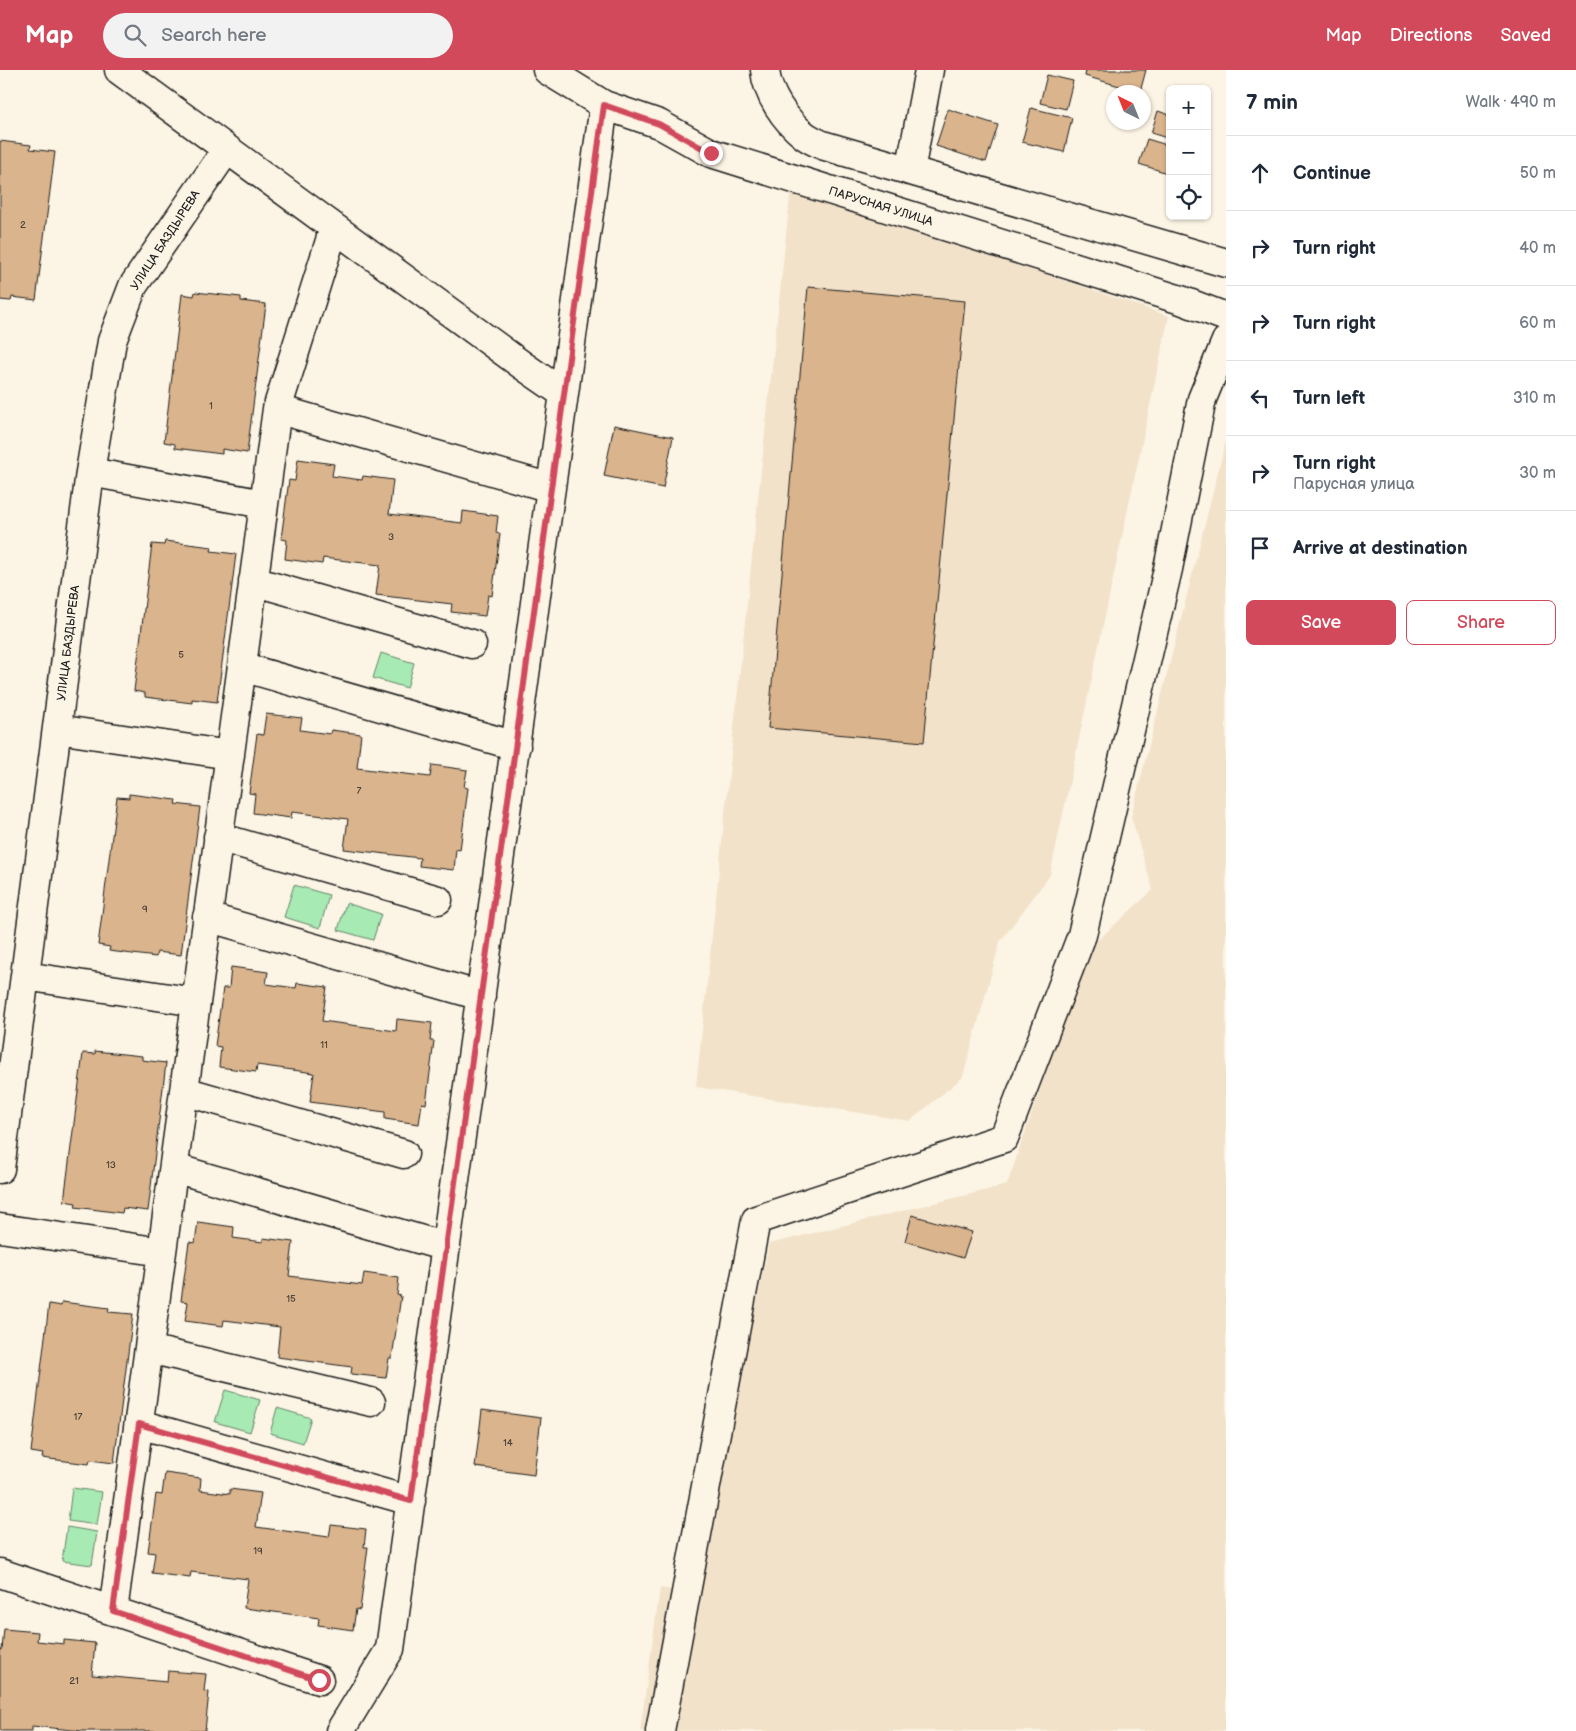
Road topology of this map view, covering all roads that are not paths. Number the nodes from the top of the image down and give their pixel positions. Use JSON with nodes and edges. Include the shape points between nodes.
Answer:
{"nodes":[{"id":1,"x":119,"y":70,"type":"edge"},
{"id":2,"x":547,"y":70,"type":"edge"},
{"id":3,"x":765,"y":70,"type":"edge"},
{"id":4,"x":929,"y":70,"type":"edge"},
{"id":5,"x":604,"y":105,"type":"junction"},
{"id":6,"x":227,"y":149,"type":"junction"},
{"id":7,"x":910,"y":170,"type":"junction"},
{"id":8,"x":334,"y":228,"type":"junction"},
{"id":9,"x":1226,"y":263,"type":"edge"},
{"id":10,"x":1226,"y":317,"type":"edge"},
{"id":11,"x":1226,"y":341,"type":"edge"},
{"id":12,"x":564,"y":394,"type":"junction"},
{"id":13,"x":277,"y":409,"type":"junction"},
{"id":14,"x":90,"y":472,"type":"junction"},
{"id":15,"x":551,"y":488,"type":"junction"},
{"id":16,"x":264,"y":504,"type":"junction"},
{"id":17,"x":253,"y":581,"type":"junction"},
{"id":18,"x":472,"y":644,"type":"dead end"},
{"id":19,"x":242,"y":666,"type":"junction"},
{"id":20,"x":57,"y":729,"type":"junction"},
{"id":21,"x":516,"y":746,"type":"junction"},
{"id":22,"x":230,"y":754,"type":"junction"},
{"id":23,"x":218,"y":837,"type":"junction"},
{"id":24,"x":438,"y":900,"type":"dead end"},
{"id":25,"x":208,"y":917,"type":"junction"},
{"id":26,"x":25,"y":976,"type":"junction"},
{"id":27,"x":481,"y":996,"type":"junction"},
{"id":28,"x":196,"y":1002,"type":"junction"},
{"id":29,"x":184,"y":1091,"type":"junction"},
{"id":30,"x":404,"y":1154,"type":"dead end"},
{"id":31,"x":174,"y":1168,"type":"junction"},
{"id":32,"x":0,"y":1169,"type":"edge"},
{"id":33,"x":0,"y":1228,"type":"edge"},
{"id":34,"x":446,"y":1247,"type":"junction"},
{"id":35,"x":162,"y":1252,"type":"junction"},
{"id":36,"x":149,"y":1349,"type":"junction"},
{"id":37,"x":371,"y":1402,"type":"dead end"},
{"id":38,"x":139,"y":1424,"type":"junction"},
{"id":39,"x":411,"y":1501,"type":"junction"},
{"id":40,"x":0,"y":1573,"type":"edge"},
{"id":41,"x":113,"y":1611,"type":"junction"},
{"id":42,"x":319,"y":1680,"type":"dead end"},
{"id":43,"x":340,"y":1731,"type":"edge"},
{"id":44,"x":660,"y":1731,"type":"edge"}],
"edges":[{"from":1,"to":6,"type":"street"},
{"from":2,"to":5,"type":"street","name":"ПАРУСНАЯ УЛИЦА"},
{"from":3,"to":7,"type":"street","via":[[766,84],[779,109],[804,135],[822,144]]},
{"from":4,"to":7,"type":"street"},
{"from":5,"to":10,"type":"street","name":"ПАРУСНАЯ УЛИЦА","via":[[659,124],[711,153],[1172,297]]},
{"from":5,"to":12,"type":"street"},
{"from":6,"to":8,"type":"street"},
{"from":6,"to":14,"type":"street","name":"УЛИЦА БАЗДЫРЕВА","via":[[133,286],[112,341]]},
{"from":7,"to":9,"type":"street"},
{"from":8,"to":12,"type":"street"},
{"from":8,"to":13,"type":"street"},
{"from":11,"to":44,"type":"street","via":[[1202,399],[1168,569],[1082,935],[1004,1138],[756,1220]]},
{"from":12,"to":15,"type":"street"},
{"from":13,"to":15,"type":"street"},
{"from":13,"to":16,"type":"street"},
{"from":14,"to":16,"type":"street"},
{"from":14,"to":20,"type":"street","name":"УЛИЦА БАЗДЫРЕВА"},
{"from":15,"to":21,"type":"street"},
{"from":16,"to":17,"type":"street"},
{"from":17,"to":18,"type":"street"},
{"from":17,"to":19,"type":"street"},
{"from":19,"to":21,"type":"street"},
{"from":19,"to":22,"type":"street"},
{"from":20,"to":22,"type":"street"},
{"from":20,"to":26,"type":"street","name":"УЛИЦА БАЗДЫРЕВА"},
{"from":21,"to":27,"type":"street"},
{"from":22,"to":23,"type":"street"},
{"from":23,"to":24,"type":"street"},
{"from":23,"to":25,"type":"street"},
{"from":25,"to":27,"type":"street"},
{"from":25,"to":28,"type":"street"},
{"from":26,"to":28,"type":"street"},
{"from":26,"to":32,"type":"street","name":"УЛИЦА БАЗДЫРЕВА"},
{"from":27,"to":34,"type":"street"},
{"from":28,"to":29,"type":"street"},
{"from":29,"to":30,"type":"street"},
{"from":29,"to":31,"type":"street"},
{"from":31,"to":34,"type":"street"},
{"from":31,"to":35,"type":"street"},
{"from":33,"to":35,"type":"street"},
{"from":34,"to":39,"type":"street"},
{"from":35,"to":36,"type":"street"},
{"from":36,"to":37,"type":"street"},
{"from":36,"to":38,"type":"street"},
{"from":38,"to":39,"type":"street"},
{"from":38,"to":41,"type":"street"},
{"from":39,"to":43,"type":"street","via":[[390,1649]]},
{"from":40,"to":41,"type":"street"},
{"from":41,"to":42,"type":"street"}]}
